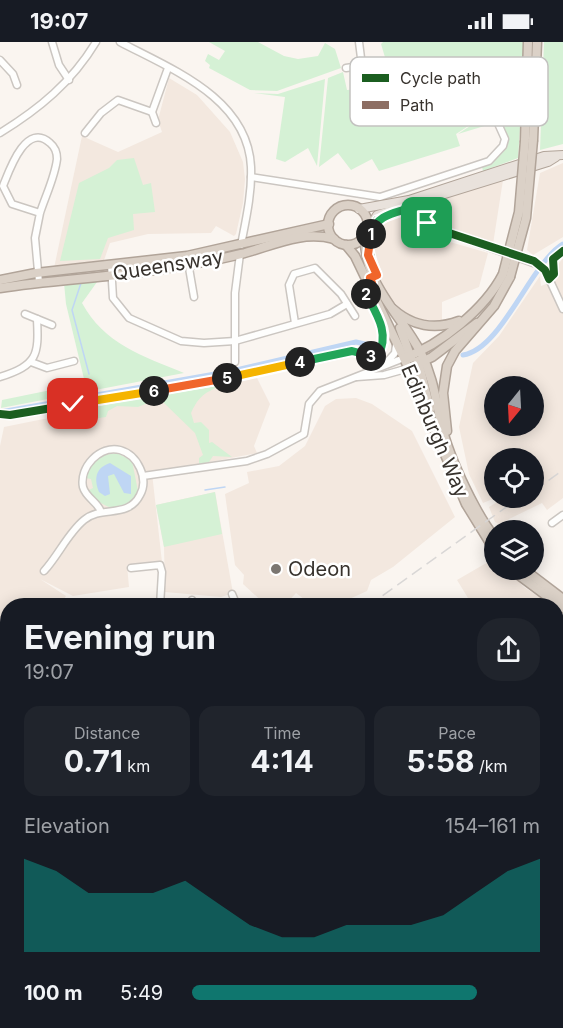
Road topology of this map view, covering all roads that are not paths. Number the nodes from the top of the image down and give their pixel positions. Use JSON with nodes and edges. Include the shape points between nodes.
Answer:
{"nodes":[{"id":1,"x":52,"y":42,"type":"edge"},
{"id":2,"x":96,"y":42,"type":"edge"},
{"id":3,"x":120,"y":42,"type":"edge"},
{"id":4,"x":359,"y":42,"type":"edge"},
{"id":5,"x":528,"y":42,"type":"edge"},
{"id":6,"x":537,"y":42,"type":"edge"},
{"id":7,"x":361,"y":57,"type":"edge"},
{"id":8,"x":528,"y":57,"type":"edge"},
{"id":9,"x":536,"y":57,"type":"edge"},
{"id":10,"x":0,"y":60,"type":"edge"},
{"id":11,"x":168,"y":68,"type":"junction"},
{"id":12,"x":346,"y":68,"type":"dead end"},
{"id":13,"x":350,"y":68,"type":"edge"},
{"id":14,"x":69,"y":80,"type":"junction"},
{"id":15,"x":17,"y":85,"type":"dead end"},
{"id":16,"x":152,"y":112,"type":"junction"},
{"id":17,"x":156,"y":123,"type":"dead end"},
{"id":18,"x":499,"y":126,"type":"edge"},
{"id":19,"x":529,"y":126,"type":"edge"},
{"id":20,"x":530,"y":126,"type":"edge"},
{"id":21,"x":0,"y":133,"type":"edge"},
{"id":22,"x":85,"y":133,"type":"dead end"},
{"id":23,"x":529,"y":140,"type":"junction"},
{"id":24,"x":560,"y":156,"type":"edge"},
{"id":25,"x":478,"y":164,"type":"junction"},
{"id":26,"x":251,"y":177,"type":"junction"},
{"id":27,"x":482,"y":179,"type":"junction"},
{"id":28,"x":416,"y":201,"type":"junction"},
{"id":29,"x":359,"y":209,"type":"junction"},
{"id":30,"x":40,"y":213,"type":"junction"},
{"id":31,"x":329,"y":224,"type":"junction"},
{"id":32,"x":366,"y":233,"type":"junction"},
{"id":33,"x":334,"y":239,"type":"junction"},
{"id":34,"x":346,"y":245,"type":"junction"},
{"id":35,"x":241,"y":250,"type":"junction"},
{"id":36,"x":188,"y":260,"type":"junction"},
{"id":37,"x":112,"y":270,"type":"junction"},
{"id":38,"x":36,"y":273,"type":"junction"},
{"id":39,"x":506,"y":276,"type":"junction"},
{"id":40,"x":0,"y":280,"type":"edge"},
{"id":41,"x":39,"y":282,"type":"junction"},
{"id":42,"x":0,"y":288,"type":"edge"},
{"id":43,"x":382,"y":295,"type":"junction"},
{"id":44,"x":194,"y":297,"type":"dead end"},
{"id":45,"x":347,"y":304,"type":"junction"},
{"id":46,"x":563,"y":309,"type":"edge"},
{"id":47,"x":489,"y":313,"type":"junction"},
{"id":48,"x":25,"y":314,"type":"dead end"},
{"id":49,"x":355,"y":316,"type":"dead end"},
{"id":50,"x":37,"y":319,"type":"junction"},
{"id":51,"x":398,"y":319,"type":"junction"},
{"id":52,"x":465,"y":319,"type":"junction"},
{"id":53,"x":295,"y":323,"type":"junction"},
{"id":54,"x":52,"y":325,"type":"dead end"},
{"id":55,"x":395,"y":338,"type":"junction"},
{"id":56,"x":235,"y":341,"type":"junction"},
{"id":57,"x":421,"y":352,"type":"junction"},
{"id":58,"x":408,"y":356,"type":"junction"},
{"id":59,"x":74,"y":361,"type":"dead end"},
{"id":60,"x":31,"y":362,"type":"junction"},
{"id":61,"x":235,"y":362,"type":"dead end"},
{"id":62,"x":422,"y":363,"type":"junction"},
{"id":63,"x":384,"y":365,"type":"junction"},
{"id":64,"x":409,"y":368,"type":"junction"},
{"id":65,"x":0,"y":377,"type":"edge"},
{"id":66,"x":351,"y":377,"type":"junction"},
{"id":67,"x":434,"y":430,"type":"junction"},
{"id":68,"x":452,"y":454,"type":"junction"},
{"id":69,"x":143,"y":476,"type":"junction"},
{"id":70,"x":101,"y":512,"type":"junction"},
{"id":71,"x":563,"y":515,"type":"edge"},
{"id":72,"x":484,"y":520,"type":"edge"},
{"id":73,"x":552,"y":522,"type":"dead end"},
{"id":74,"x":484,"y":534,"type":"edge"},
{"id":75,"x":131,"y":568,"type":"dead end"},
{"id":76,"x":44,"y":571,"type":"dead end"},
{"id":77,"x":525,"y":580,"type":"edge"},
{"id":78,"x":538,"y":580,"type":"edge"},
{"id":79,"x":232,"y":594,"type":"dead end"},
{"id":80,"x":159,"y":598,"type":"edge"},
{"id":81,"x":234,"y":598,"type":"edge"},
{"id":82,"x":550,"y":598,"type":"edge"},
{"id":83,"x":562,"y":598,"type":"edge"}],
"edges":[{"from":1,"to":14,"type":"street","via":[[59,65]]},
{"from":2,"to":14,"type":"street"},
{"from":3,"to":11,"type":"street"},
{"from":4,"to":7,"type":"street"},
{"from":5,"to":8,"type":"highway"},
{"from":6,"to":9,"type":"highway"},
{"from":10,"to":15,"type":"street"},
{"from":11,"to":16,"type":"street"},
{"from":11,"to":26,"type":"street","via":[[204,90],[232,116],[248,148]]},
{"from":12,"to":13,"type":"street"},
{"from":14,"to":21,"type":"street","via":[[31,113]]},
{"from":16,"to":17,"type":"street"},
{"from":16,"to":22,"type":"street","via":[[118,100]]},
{"from":18,"to":25,"type":"street","via":[[505,139],[503,146],[489,161]]},
{"from":19,"to":23,"type":"highway"},
{"from":20,"to":23,"type":"highway"},
{"from":23,"to":39,"type":"highway","bridge":true,"via":[[526,218]]},
{"from":24,"to":27,"type":"main road","via":[[544,156]]},
{"from":25,"to":26,"type":"street","via":[[380,197]]},
{"from":25,"to":27,"type":"street"},
{"from":26,"to":35,"type":"street"},
{"from":27,"to":28,"type":"main road"},
{"from":28,"to":29,"type":"main road"},
{"from":28,"to":32,"type":"main road","via":[[377,215]]},
{"from":28,"to":46,"type":"street","via":[[420,216],[437,229],[534,261],[544,270]]},
{"from":29,"to":31,"type":"highway","via":[[339,208]]},
{"from":29,"to":32,"type":"highway","via":[[367,219]]},
{"from":30,"to":30,"type":"street","via":[[57,159],[55,148],[47,140],[37,138],[25,143],[14,157],[3,186],[12,204]]},
{"from":30,"to":38,"type":"street","via":[[35,238]]},
{"from":31,"to":33,"type":"highway"},
{"from":31,"to":35,"type":"highway","name":"Queensway"},
{"from":32,"to":34,"type":"highway","via":[[355,244]]},
{"from":32,"to":43,"type":"highway","name":"Edinburgh Way","via":[[364,251]]},
{"from":33,"to":34,"type":"highway"},
{"from":33,"to":35,"type":"highway","name":"Queensway","via":[[305,235]]},
{"from":34,"to":55,"type":"highway","name":"Edinburgh Way"},
{"from":35,"to":36,"type":"highway","name":"Queensway"},
{"from":35,"to":56,"type":"street","via":[[235,293]]},
{"from":36,"to":37,"type":"highway","name":"Queensway"},
{"from":36,"to":44,"type":"street"},
{"from":37,"to":38,"type":"highway","name":"Queensway"},
{"from":37,"to":41,"type":"highway","name":"Queensway"},
{"from":37,"to":56,"type":"street","via":[[113,298],[129,318],[181,341]]},
{"from":38,"to":40,"type":"highway","name":"Queensway"},
{"from":38,"to":41,"type":"street"},
{"from":39,"to":47,"type":"highway"},
{"from":39,"to":52,"type":"highway","via":[[486,302]]},
{"from":41,"to":42,"type":"highway","name":"Queensway"},
{"from":43,"to":51,"type":"highway","name":"Edinburgh Way"},
{"from":43,"to":52,"type":"highway","via":[[400,315],[413,322],[444,326]]},
{"from":45,"to":49,"type":"street"},
{"from":45,"to":53,"type":"street","via":[[330,314]]},
{"from":45,"to":53,"type":"street","via":[[315,268],[294,274],[289,285]]},
{"from":47,"to":62,"type":"highway"},
{"from":47,"to":68,"type":"highway","via":[[456,351],[445,374],[444,408]]},
{"from":48,"to":50,"type":"street"},
{"from":50,"to":54,"type":"street"},
{"from":50,"to":60,"type":"street","via":[[38,346]]},
{"from":51,"to":57,"type":"highway","name":"Edinburgh Way"},
{"from":51,"to":58,"type":"highway"},
{"from":52,"to":57,"type":"highway"},
{"from":53,"to":56,"type":"street"},
{"from":55,"to":58,"type":"highway","name":"Edinburgh Way"},
{"from":55,"to":63,"type":"street","via":[[395,353]]},
{"from":56,"to":61,"type":"street"},
{"from":57,"to":58,"type":"highway"},
{"from":57,"to":62,"type":"highway","name":"Edinburgh Way"},
{"from":58,"to":63,"type":"street"},
{"from":58,"to":64,"type":"highway","name":"Edinburgh Way"},
{"from":59,"to":60,"type":"street","via":[[47,368]]},
{"from":60,"to":65,"type":"street"},
{"from":62,"to":64,"type":"highway"},
{"from":62,"to":67,"type":"highway"},
{"from":62,"to":68,"type":"highway","name":"Edinburgh Way","via":[[436,390],[440,419]]},
{"from":63,"to":66,"type":"street"},
{"from":64,"to":66,"type":"street","via":[[384,375]]},
{"from":64,"to":67,"type":"highway","name":"Edinburgh Way"},
{"from":66,"to":69,"type":"street","via":[[320,391],[309,404],[304,434],[267,454],[247,461]]},
{"from":67,"to":74,"type":"highway","name":"Edinburgh Way","via":[[471,515]]},
{"from":68,"to":72,"type":"highway","name":"Edinburgh Way"},
{"from":69,"to":70,"type":"street","via":[[142,489],[131,507]]},
{"from":69,"to":70,"type":"street","via":[[137,463],[119,450],[105,451],[92,459],[85,469],[83,486]]},
{"from":70,"to":76,"type":"street","via":[[84,520]]},
{"from":71,"to":73,"type":"street"},
{"from":75,"to":80,"type":"street","via":[[160,566]]},
{"from":77,"to":82,"type":"highway"},
{"from":78,"to":83,"type":"highway"},
{"from":79,"to":81,"type":"street"}]}
